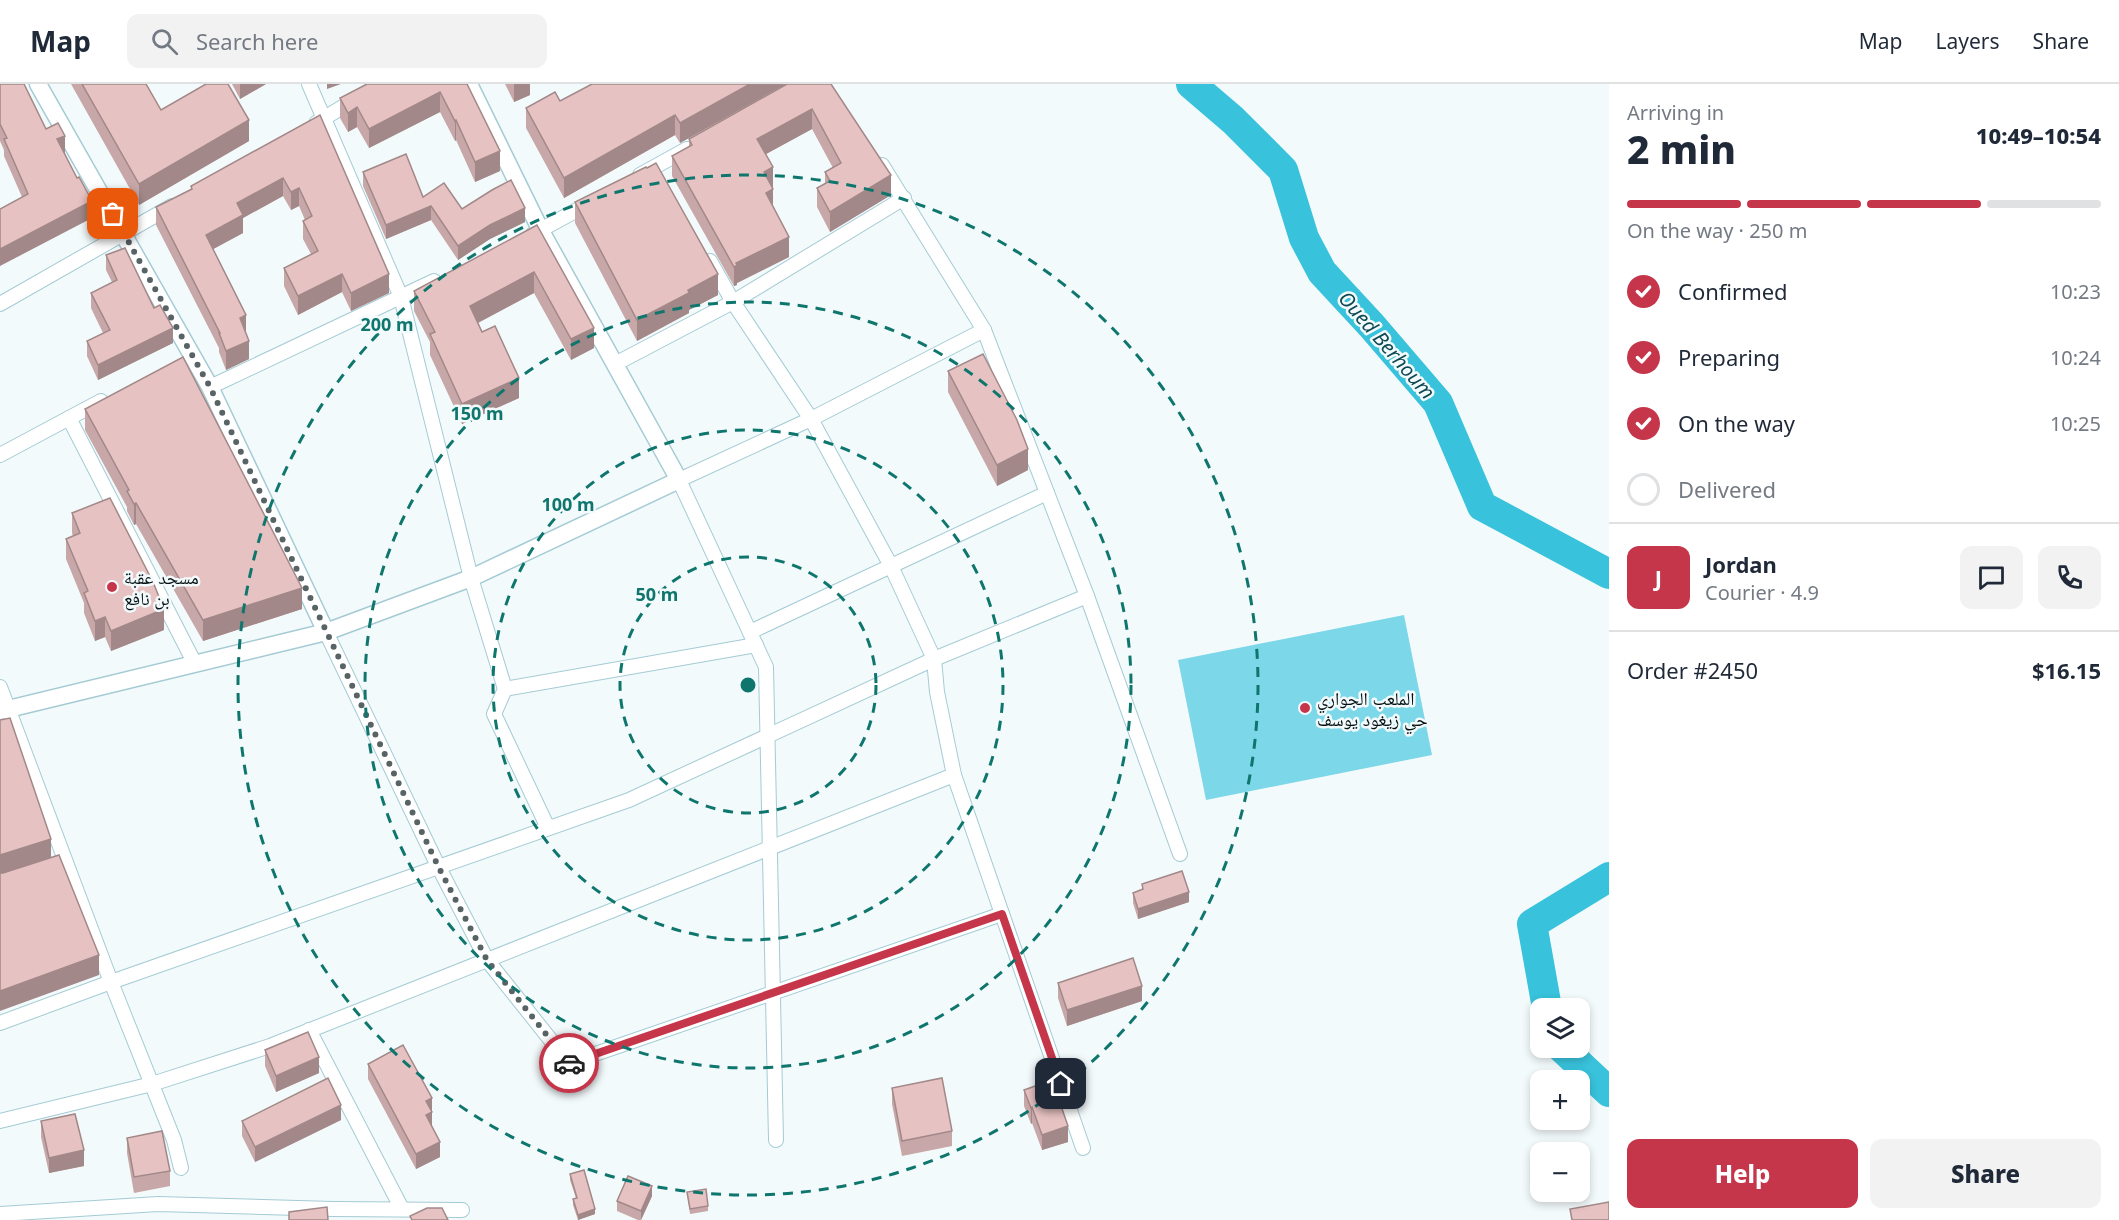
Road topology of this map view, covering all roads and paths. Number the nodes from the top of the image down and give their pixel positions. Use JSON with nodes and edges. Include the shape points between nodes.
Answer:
{"nodes":[{"id":1,"x":38,"y":84,"type":"edge"},
{"id":2,"x":309,"y":84,"type":"edge"},
{"id":3,"x":381,"y":84,"type":"edge"},
{"id":4,"x":469,"y":84,"type":"edge"},
{"id":5,"x":324,"y":118,"type":"junction"},
{"id":6,"x":304,"y":130,"type":"edge"},
{"id":7,"x":695,"y":144,"type":"edge"},
{"id":8,"x":873,"y":150,"type":"edge"},
{"id":9,"x":624,"y":184,"type":"edge"},
{"id":10,"x":603,"y":195,"type":"edge"},
{"id":11,"x":184,"y":198,"type":"edge"},
{"id":12,"x":904,"y":198,"type":"junction"},
{"id":13,"x":541,"y":231,"type":"junction"},
{"id":14,"x":124,"y":233,"type":"junction"},
{"id":15,"x":519,"y":241,"type":"edge"},
{"id":16,"x":706,"y":254,"type":"edge"},
{"id":17,"x":444,"y":276,"type":"edge"},
{"id":18,"x":401,"y":297,"type":"junction"},
{"id":19,"x":733,"y":302,"type":"junction"},
{"id":20,"x":0,"y":304,"type":"edge"},
{"id":21,"x":984,"y":330,"type":"junction"},
{"id":22,"x":615,"y":364,"type":"junction"},
{"id":23,"x":210,"y":387,"type":"junction"},
{"id":24,"x":110,"y":397,"type":"edge"},
{"id":25,"x":69,"y":418,"type":"junction"},
{"id":26,"x":811,"y":419,"type":"junction"},
{"id":27,"x":0,"y":455,"type":"edge"},
{"id":28,"x":680,"y":480,"type":"junction"},
{"id":29,"x":1047,"y":494,"type":"junction"},
{"id":30,"x":891,"y":566,"type":"junction"},
{"id":31,"x":471,"y":578,"type":"junction"},
{"id":32,"x":1087,"y":596,"type":"junction"},
{"id":33,"x":326,"y":632,"type":"junction"},
{"id":34,"x":753,"y":638,"type":"junction"},
{"id":35,"x":934,"y":659,"type":"junction"},
{"id":36,"x":195,"y":664,"type":"junction"},
{"id":37,"x":0,"y":687,"type":"edge"},
{"id":38,"x":505,"y":689,"type":"junction"},
{"id":39,"x":4,"y":710,"type":"edge"},
{"id":40,"x":767,"y":737,"type":"junction"},
{"id":41,"x":954,"y":775,"type":"junction"},
{"id":42,"x":548,"y":828,"type":"junction"},
{"id":43,"x":770,"y":848,"type":"junction"},
{"id":44,"x":1180,"y":854,"type":"dead end"},
{"id":45,"x":438,"y":866,"type":"junction"},
{"id":46,"x":1002,"y":914,"type":"junction"},
{"id":47,"x":487,"y":960,"type":"junction"},
{"id":48,"x":111,"y":982,"type":"junction"},
{"id":49,"x":773,"y":992,"type":"junction"},
{"id":50,"x":0,"y":1023,"type":"edge"},
{"id":51,"x":309,"y":1030,"type":"junction"},
{"id":52,"x":152,"y":1084,"type":"junction"},
{"id":53,"x":0,"y":1121,"type":"edge"},
{"id":54,"x":776,"y":1140,"type":"dead end"},
{"id":55,"x":1083,"y":1148,"type":"dead end"},
{"id":56,"x":181,"y":1168,"type":"dead end"},
{"id":57,"x":402,"y":1209,"type":"junction"},
{"id":58,"x":462,"y":1210,"type":"dead end"},
{"id":59,"x":0,"y":1214,"type":"edge"}],
"edges":[{"from":1,"to":14,"type":"street"},
{"from":2,"to":5,"type":"street"},
{"from":3,"to":5,"type":"street"},
{"from":4,"to":13,"type":"street"},
{"from":5,"to":6,"type":"street"},
{"from":5,"to":18,"type":"street"},
{"from":7,"to":9,"type":"street","via":[[658,171]]},
{"from":8,"to":12,"type":"street"},
{"from":10,"to":13,"type":"street"},
{"from":11,"to":14,"type":"street"},
{"from":12,"to":19,"type":"street"},
{"from":12,"to":21,"type":"street"},
{"from":13,"to":15,"type":"street"},
{"from":13,"to":22,"type":"street"},
{"from":14,"to":20,"type":"street"},
{"from":14,"to":23,"type":"street","via":[[185,357]]},
{"from":16,"to":19,"type":"street"},
{"from":17,"to":18,"type":"street"},
{"from":18,"to":23,"type":"street"},
{"from":18,"to":31,"type":"street"},
{"from":19,"to":22,"type":"street"},
{"from":19,"to":26,"type":"street"},
{"from":21,"to":26,"type":"street"},
{"from":21,"to":29,"type":"street"},
{"from":22,"to":28,"type":"street"},
{"from":23,"to":33,"type":"street"},
{"from":24,"to":25,"type":"street"},
{"from":25,"to":27,"type":"street"},
{"from":25,"to":36,"type":"street"},
{"from":26,"to":28,"type":"street"},
{"from":26,"to":30,"type":"street"},
{"from":28,"to":31,"type":"street"},
{"from":28,"to":34,"type":"street"},
{"from":29,"to":30,"type":"street"},
{"from":29,"to":32,"type":"street"},
{"from":30,"to":34,"type":"street"},
{"from":30,"to":35,"type":"street"},
{"from":31,"to":33,"type":"street"},
{"from":31,"to":38,"type":"street"},
{"from":32,"to":35,"type":"street"},
{"from":32,"to":44,"type":"street"},
{"from":33,"to":36,"type":"street"},
{"from":33,"to":45,"type":"street"},
{"from":34,"to":38,"type":"street"},
{"from":34,"to":40,"type":"street","via":[[766,667]]},
{"from":35,"to":40,"type":"street"},
{"from":35,"to":41,"type":"street"},
{"from":36,"to":39,"type":"street"},
{"from":37,"to":39,"type":"street"},
{"from":38,"to":42,"type":"street","via":[[494,714]]},
{"from":39,"to":48,"type":"street","via":[[61,866]]},
{"from":40,"to":42,"type":"street","via":[[629,800]]},
{"from":40,"to":43,"type":"street"},
{"from":41,"to":43,"type":"street"},
{"from":41,"to":46,"type":"street"},
{"from":42,"to":45,"type":"street"},
{"from":43,"to":47,"type":"street"},
{"from":43,"to":49,"type":"street"},
{"from":45,"to":47,"type":"street"},
{"from":45,"to":48,"type":"street"},
{"from":46,"to":49,"type":"street"},
{"from":46,"to":55,"type":"street"},
{"from":47,"to":49,"type":"street","via":[[569,1063]]},
{"from":47,"to":51,"type":"street"},
{"from":48,"to":50,"type":"street"},
{"from":48,"to":52,"type":"street"},
{"from":49,"to":54,"type":"street"},
{"from":51,"to":52,"type":"street"},
{"from":51,"to":57,"type":"street"},
{"from":52,"to":53,"type":"street"},
{"from":52,"to":56,"type":"street"},
{"from":57,"to":58,"type":"street"},
{"from":57,"to":59,"type":"street","via":[[158,1204]]}]}
